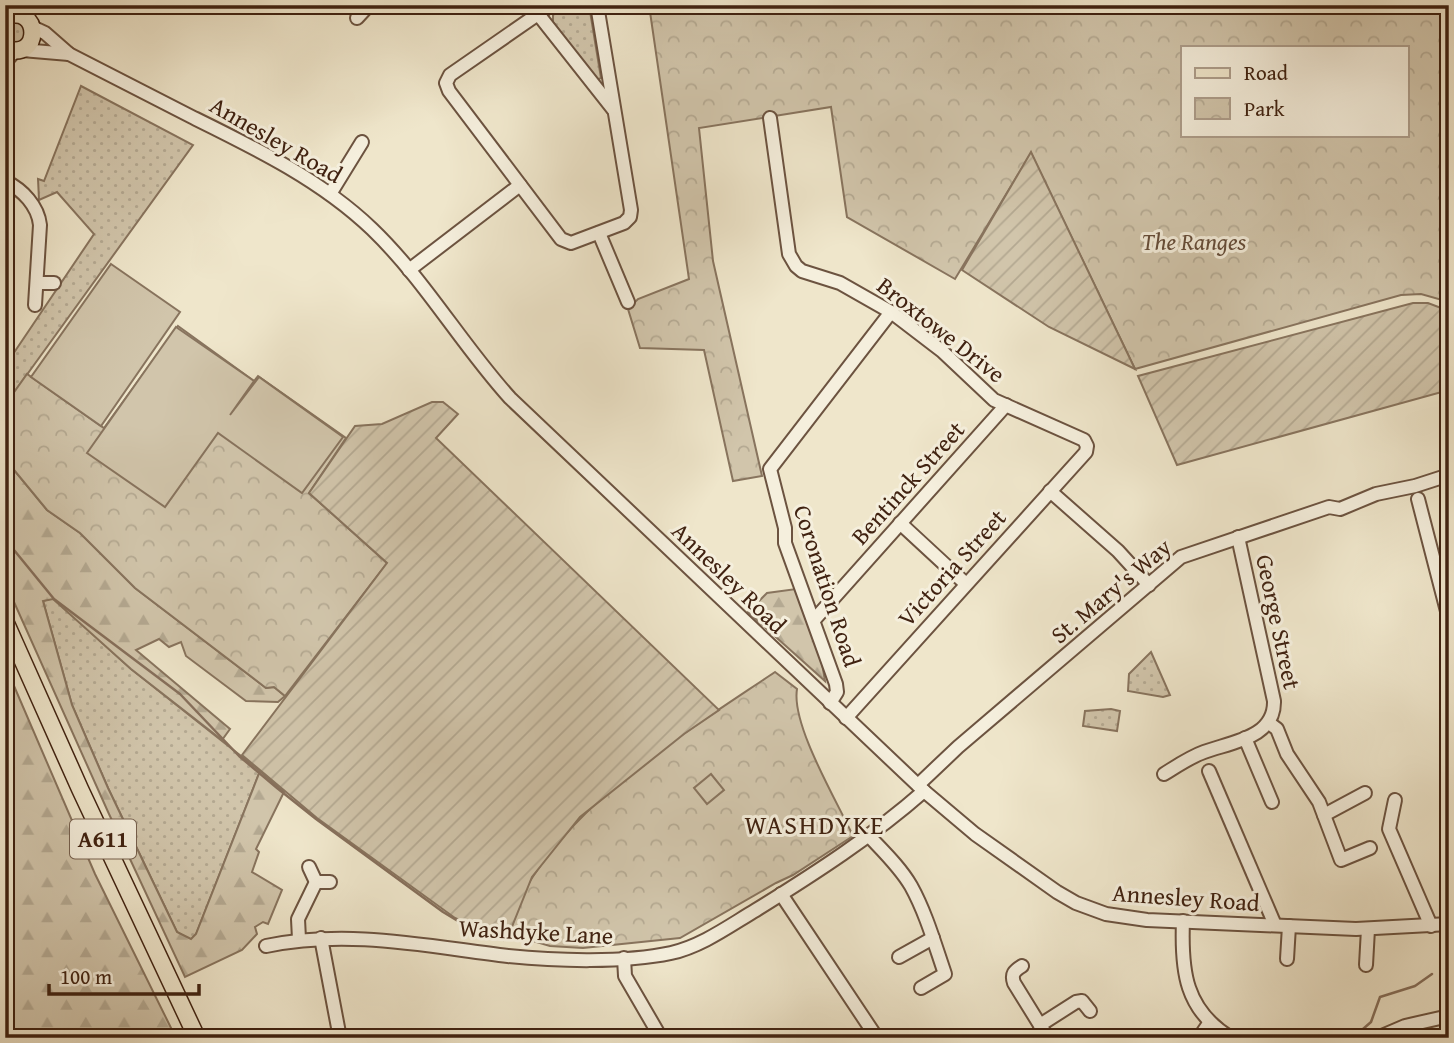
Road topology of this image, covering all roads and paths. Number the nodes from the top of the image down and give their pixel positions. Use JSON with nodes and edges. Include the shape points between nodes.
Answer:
{"nodes":[{"id":1,"x":36,"y":5,"type":"edge"},
{"id":2,"x":369,"y":5,"type":"edge"},
{"id":3,"x":551,"y":5,"type":"edge"},
{"id":4,"x":597,"y":5,"type":"edge"},
{"id":5,"x":11,"y":13,"type":"edge"},
{"id":6,"x":538,"y":14,"type":"junction"},
{"id":7,"x":357,"y":18,"type":"dead end"},
{"id":8,"x":32,"y":26,"type":"junction"},
{"id":9,"x":12,"y":53,"type":"edge"},
{"id":10,"x":69,"y":54,"type":"junction"},
{"id":11,"x":615,"y":112,"type":"junction"},
{"id":12,"x":770,"y":118,"type":"dead end"},
{"id":13,"x":362,"y":142,"type":"dead end"},
{"id":14,"x":5,"y":181,"type":"edge"},
{"id":15,"x":520,"y":185,"type":"junction"},
{"id":16,"x":330,"y":194,"type":"junction"},
{"id":17,"x":599,"y":233,"type":"junction"},
{"id":18,"x":409,"y":270,"type":"junction"},
{"id":19,"x":37,"y":283,"type":"junction"},
{"id":20,"x":54,"y":283,"type":"dead end"},
{"id":21,"x":628,"y":302,"type":"dead end"},
{"id":22,"x":35,"y":305,"type":"dead end"},
{"id":23,"x":891,"y":312,"type":"junction"},
{"id":24,"x":1006,"y":405,"type":"junction"},
{"id":25,"x":1087,"y":446,"type":"joint"},
{"id":26,"x":1449,"y":475,"type":"edge"},
{"id":27,"x":1050,"y":491,"type":"junction"},
{"id":28,"x":1418,"y":499,"type":"dead end"},
{"id":29,"x":900,"y":523,"type":"junction"},
{"id":30,"x":1238,"y":537,"type":"junction"},
{"id":31,"x":966,"y":584,"type":"junction"},
{"id":32,"x":1149,"y":585,"type":"junction"},
{"id":33,"x":1449,"y":619,"type":"edge"},
{"id":34,"x":814,"y":620,"type":"junction"},
{"id":35,"x":5,"y":621,"type":"edge"},
{"id":36,"x":830,"y":703,"type":"junction"},
{"id":37,"x":846,"y":718,"type":"junction"},
{"id":38,"x":1269,"y":723,"type":"junction"},
{"id":39,"x":1245,"y":738,"type":"junction"},
{"id":40,"x":1209,"y":771,"type":"dead end"},
{"id":41,"x":1164,"y":774,"type":"dead end"},
{"id":42,"x":921,"y":788,"type":"junction"},
{"id":43,"x":1365,"y":793,"type":"dead end"},
{"id":44,"x":1395,"y":800,"type":"dead end"},
{"id":45,"x":1272,"y":802,"type":"dead end"},
{"id":46,"x":1324,"y":815,"type":"junction"},
{"id":47,"x":868,"y":835,"type":"junction"},
{"id":48,"x":1370,"y":848,"type":"dead end"},
{"id":49,"x":309,"y":867,"type":"dead end"},
{"id":50,"x":781,"y":894,"type":"junction"},
{"id":51,"x":1183,"y":921,"type":"junction"},
{"id":52,"x":1449,"y":924,"type":"edge"},
{"id":53,"x":1275,"y":925,"type":"junction"},
{"id":54,"x":1289,"y":926,"type":"junction"},
{"id":55,"x":1431,"y":926,"type":"junction"},
{"id":56,"x":1368,"y":929,"type":"junction"},
{"id":57,"x":321,"y":938,"type":"junction"},
{"id":58,"x":933,"y":938,"type":"junction"},
{"id":59,"x":299,"y":939,"type":"junction"},
{"id":60,"x":266,"y":946,"type":"dead end"},
{"id":61,"x":900,"y":957,"type":"dead end"},
{"id":62,"x":624,"y":958,"type":"junction"},
{"id":63,"x":1287,"y":959,"type":"dead end"},
{"id":64,"x":1366,"y":965,"type":"dead end"},
{"id":65,"x":1022,"y":966,"type":"dead end"},
{"id":66,"x":921,"y":988,"type":"dead end"},
{"id":67,"x":1090,"y":1011,"type":"dead end"},
{"id":68,"x":1449,"y":1016,"type":"edge"},
{"id":69,"x":1210,"y":1022,"type":"junction"},
{"id":70,"x":1040,"y":1025,"type":"junction"},
{"id":71,"x":197,"y":1038,"type":"edge"},
{"id":72,"x":340,"y":1038,"type":"edge"},
{"id":73,"x":661,"y":1038,"type":"edge"},
{"id":74,"x":877,"y":1038,"type":"edge"},
{"id":75,"x":1048,"y":1038,"type":"edge"},
{"id":76,"x":1199,"y":1038,"type":"edge"},
{"id":77,"x":1231,"y":1038,"type":"edge"},
{"id":78,"x":1377,"y":1038,"type":"edge"}],
"edges":[{"from":1,"to":8,"type":"main road"},
{"from":2,"to":7,"type":"street"},
{"from":3,"to":6,"type":"street"},
{"from":4,"to":11,"type":"street"},
{"from":5,"to":8,"type":"main road","via":[[22,15]]},
{"from":6,"to":11,"type":"street"},
{"from":6,"to":15,"type":"street","via":[[450,75],[446,83]]},
{"from":8,"to":9,"type":"main road","via":[[32,40]]},
{"from":8,"to":10,"type":"street","name":"Annesley Road"},
{"from":9,"to":10,"type":"street","name":"Annesley Road"},
{"from":10,"to":16,"type":"street","name":"Annesley Road","via":[[250,145]]},
{"from":11,"to":17,"type":"street","via":[[631,210],[624,223]]},
{"from":12,"to":23,"type":"street","name":"Broxtowe Drive","via":[[792,261],[802,271],[862,293]]},
{"from":13,"to":16,"type":"street"},
{"from":14,"to":19,"type":"street","via":[[34,204],[39,216]]},
{"from":15,"to":17,"type":"street","via":[[564,241],[575,243]]},
{"from":15,"to":18,"type":"street"},
{"from":16,"to":18,"type":"street","name":"Annesley Road","via":[[369,226]]},
{"from":17,"to":21,"type":"street"},
{"from":18,"to":36,"type":"street","name":"Annesley Road","via":[[510,398]]},
{"from":19,"to":20,"type":"street"},
{"from":19,"to":22,"type":"street"},
{"from":23,"to":24,"type":"street","name":"Broxtowe Drive","via":[[994,400]]},
{"from":23,"to":34,"type":"street","name":"Coronation Road","via":[[769,469],[785,543]]},
{"from":24,"to":25,"type":"street","name":"Broxtowe Drive","via":[[1084,440]]},
{"from":24,"to":29,"type":"street","name":"Bentinck Street"},
{"from":25,"to":27,"type":"street","name":"Victoria Street"},
{"from":26,"to":30,"type":"street","name":"St. Mary's Way"},
{"from":27,"to":31,"type":"street","name":"Victoria Street"},
{"from":27,"to":32,"type":"street"},
{"from":28,"to":33,"type":"street"},
{"from":29,"to":31,"type":"street"},
{"from":29,"to":34,"type":"street","name":"Bentinck Street"},
{"from":30,"to":32,"type":"street","name":"St. Mary's Way","via":[[1181,557]]},
{"from":30,"to":38,"type":"street","name":"George Street","via":[[1274,701],[1275,713]]},
{"from":31,"to":37,"type":"street","name":"Victoria Street"},
{"from":32,"to":42,"type":"street","name":"St. Mary's Way","via":[[958,747]]},
{"from":34,"to":36,"type":"street","name":"Coronation Road","via":[[836,684]]},
{"from":35,"to":71,"type":"main road","number":"A611"},
{"from":36,"to":37,"type":"street","name":"Annesley Road"},
{"from":37,"to":42,"type":"street","name":"Annesley Road"},
{"from":38,"to":39,"type":"street","name":"George Street"},
{"from":38,"to":46,"type":"street","via":[[1277,729]]},
{"from":39,"to":41,"type":"street","name":"George Street","via":[[1198,755]]},
{"from":39,"to":45,"type":"street"},
{"from":40,"to":53,"type":"street"},
{"from":42,"to":47,"type":"street","name":"Washdyke Lane"},
{"from":42,"to":51,"type":"street","name":"Annesley Road","via":[[983,840],[1076,904],[1124,918]]},
{"from":43,"to":46,"type":"street"},
{"from":44,"to":55,"type":"street","via":[[1390,829]]},
{"from":46,"to":48,"type":"street","via":[[1341,860]]},
{"from":47,"to":50,"type":"street","name":"Washdyke Lane"},
{"from":47,"to":58,"type":"street","via":[[910,884]]},
{"from":49,"to":59,"type":"street","via":[[323,882],[298,919]]},
{"from":50,"to":62,"type":"street","name":"Washdyke Lane","via":[[694,945],[672,953]]},
{"from":50,"to":74,"type":"street"},
{"from":51,"to":53,"type":"street","name":"Annesley Road"},
{"from":51,"to":69,"type":"street","via":[[1187,984]]},
{"from":52,"to":55,"type":"street","name":"Annesley Road"},
{"from":53,"to":54,"type":"street","name":"Annesley Road"},
{"from":54,"to":56,"type":"street","name":"Annesley Road"},
{"from":54,"to":63,"type":"street"},
{"from":55,"to":56,"type":"street","name":"Annesley Road"},
{"from":56,"to":64,"type":"street"},
{"from":57,"to":59,"type":"street","name":"Washdyke Lane"},
{"from":57,"to":62,"type":"street","name":"Washdyke Lane","via":[[356,937],[554,960]]},
{"from":57,"to":72,"type":"street"},
{"from":58,"to":61,"type":"street"},
{"from":58,"to":66,"type":"street","via":[[945,974]]},
{"from":59,"to":60,"type":"street","name":"Washdyke Lane"},
{"from":62,"to":73,"type":"street","via":[[625,976]]},
{"from":65,"to":70,"type":"street","via":[[1012,977]]},
{"from":67,"to":70,"type":"street","via":[[1076,1002]]},
{"from":68,"to":78,"type":"street"},
{"from":69,"to":76,"type":"street"},
{"from":69,"to":77,"type":"street"},
{"from":70,"to":75,"type":"street"}]}
